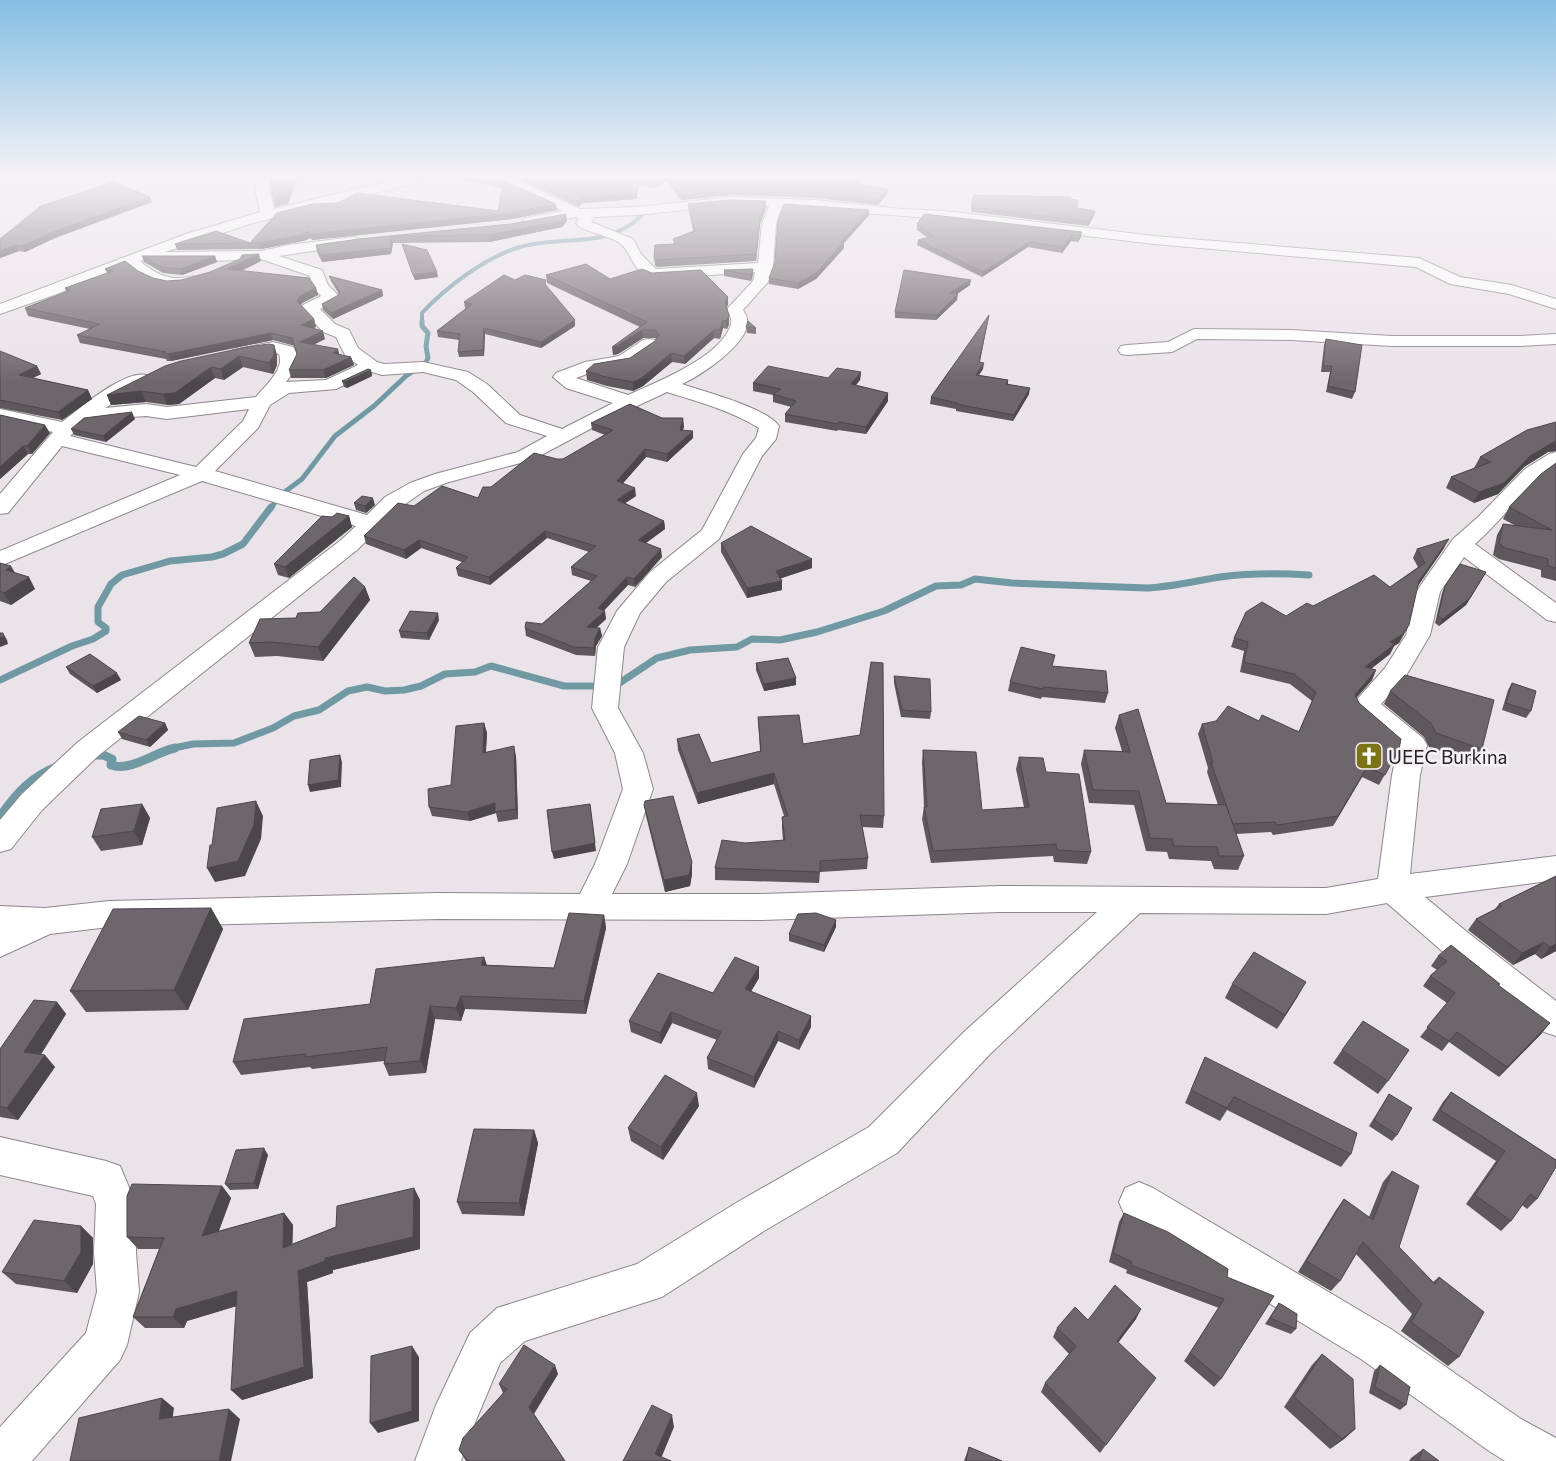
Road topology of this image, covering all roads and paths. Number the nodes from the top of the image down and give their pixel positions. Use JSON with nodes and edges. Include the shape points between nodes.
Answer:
{"nodes":[{"id":1,"x":168,"y":246,"type":"edge"},
{"id":2,"x":312,"y":246,"type":"edge"},
{"id":3,"x":630,"y":246,"type":"edge"},
{"id":4,"x":767,"y":246,"type":"edge"},
{"id":5,"x":1225,"y":246,"type":"edge"},
{"id":6,"x":255,"y":255,"type":"junction"},
{"id":7,"x":136,"y":258,"type":"junction"},
{"id":8,"x":765,"y":267,"type":"junction"},
{"id":9,"x":1556,"y":304,"type":"edge"},
{"id":10,"x":0,"y":309,"type":"edge"},
{"id":11,"x":1556,"y":339,"type":"edge"},
{"id":12,"x":649,"y":344,"type":"edge"},
{"id":13,"x":1127,"y":350,"type":"dead end"},
{"id":14,"x":218,"y":359,"type":"edge"},
{"id":15,"x":371,"y":366,"type":"junction"},
{"id":16,"x":160,"y":373,"type":"edge"},
{"id":17,"x":665,"y":385,"type":"junction"},
{"id":18,"x":262,"y":402,"type":"junction"},
{"id":19,"x":630,"y":402,"type":"junction"},
{"id":20,"x":0,"y":415,"type":"edge"},
{"id":21,"x":68,"y":429,"type":"junction"},
{"id":22,"x":565,"y":436,"type":"junction"},
{"id":23,"x":1556,"y":458,"type":"edge"},
{"id":24,"x":200,"y":474,"type":"junction"},
{"id":25,"x":0,"y":508,"type":"edge"},
{"id":26,"x":370,"y":523,"type":"junction"},
{"id":27,"x":1461,"y":544,"type":"junction"},
{"id":28,"x":0,"y":559,"type":"edge"},
{"id":29,"x":1556,"y":615,"type":"edge"},
{"id":30,"x":0,"y":841,"type":"edge"},
{"id":31,"x":1556,"y":868,"type":"edge"},
{"id":32,"x":1393,"y":889,"type":"junction"},
{"id":33,"x":1132,"y":900,"type":"junction"},
{"id":34,"x":590,"y":906,"type":"junction"},
{"id":35,"x":0,"y":918,"type":"edge"},
{"id":36,"x":45,"y":921,"type":"junction"},
{"id":37,"x":0,"y":943,"type":"edge"},
{"id":38,"x":1556,"y":1020,"type":"edge"},
{"id":39,"x":0,"y":1156,"type":"edge"},
{"id":40,"x":1139,"y":1202,"type":"dead end"},
{"id":41,"x":1,"y":1461,"type":"edge"},
{"id":42,"x":438,"y":1461,"type":"edge"},
{"id":43,"x":1550,"y":1461,"type":"edge"}],
"edges":[{"from":1,"to":7,"type":"street"},
{"from":2,"to":6,"type":"street"},
{"from":3,"to":8,"type":"street","via":[[652,274]]},
{"from":4,"to":8,"type":"street"},
{"from":5,"to":9,"type":"street","via":[[1418,263],[1456,281],[1512,290]]},
{"from":6,"to":7,"type":"street"},
{"from":6,"to":7,"type":"street","via":[[189,282],[174,283],[138,269]]},
{"from":6,"to":15,"type":"street","via":[[317,274],[321,287],[332,296],[309,308],[329,328],[344,334],[351,351]]},
{"from":7,"to":10,"type":"street"},
{"from":8,"to":17,"type":"street","via":[[760,282],[735,309],[739,327],[724,348],[691,373]]},
{"from":11,"to":13,"type":"street","via":[[1520,342],[1392,341],[1194,334],[1172,347]]},
{"from":12,"to":19,"type":"street","via":[[624,361],[592,366],[562,377],[572,384]]},
{"from":14,"to":18,"type":"street","via":[[273,347],[287,351],[290,359],[288,368]]},
{"from":15,"to":18,"type":"street","via":[[329,385],[285,388]]},
{"from":15,"to":22,"type":"street","via":[[382,370],[422,367],[462,376],[480,388],[512,419]]},
{"from":16,"to":21,"type":"street","via":[[125,386]]},
{"from":17,"to":19,"type":"street"},
{"from":17,"to":34,"type":"street","via":[[737,409],[769,426],[766,439],[753,454],[711,534],[658,577],[629,610],[611,647],[605,708],[629,753],[638,789],[611,864]]},
{"from":18,"to":21,"type":"street","via":[[167,414],[146,410],[118,412]]},
{"from":18,"to":24,"type":"street","via":[[251,424]]},
{"from":19,"to":22,"type":"street"},
{"from":20,"to":21,"type":"street"},
{"from":21,"to":24,"type":"street"},
{"from":21,"to":25,"type":"street"},
{"from":22,"to":26,"type":"street","via":[[525,456],[417,487]]},
{"from":23,"to":27,"type":"street","via":[[1532,473]]},
{"from":24,"to":26,"type":"street"},
{"from":24,"to":28,"type":"street"},
{"from":26,"to":30,"type":"street","via":[[350,545],[88,749],[32,802]]},
{"from":27,"to":29,"type":"street"},
{"from":27,"to":32,"type":"street","via":[[1428,592],[1418,635],[1395,673],[1365,705],[1414,745],[1406,774]]},
{"from":31,"to":32,"type":"street"},
{"from":32,"to":33,"type":"street","via":[[1326,901]]},
{"from":32,"to":38,"type":"street"},
{"from":33,"to":34,"type":"street","via":[[1000,899],[762,907]]},
{"from":33,"to":42,"type":"street","via":[[978,1042],[883,1140],[750,1217],[647,1282],[512,1323],[485,1348]]},
{"from":34,"to":36,"type":"street","via":[[185,911]]},
{"from":35,"to":36,"type":"street"},
{"from":36,"to":37,"type":"street"},
{"from":39,"to":41,"type":"street","via":[[106,1180],[116,1204],[118,1292],[105,1345]]},
{"from":40,"to":43,"type":"street","via":[[1376,1344],[1505,1435]]}]}
